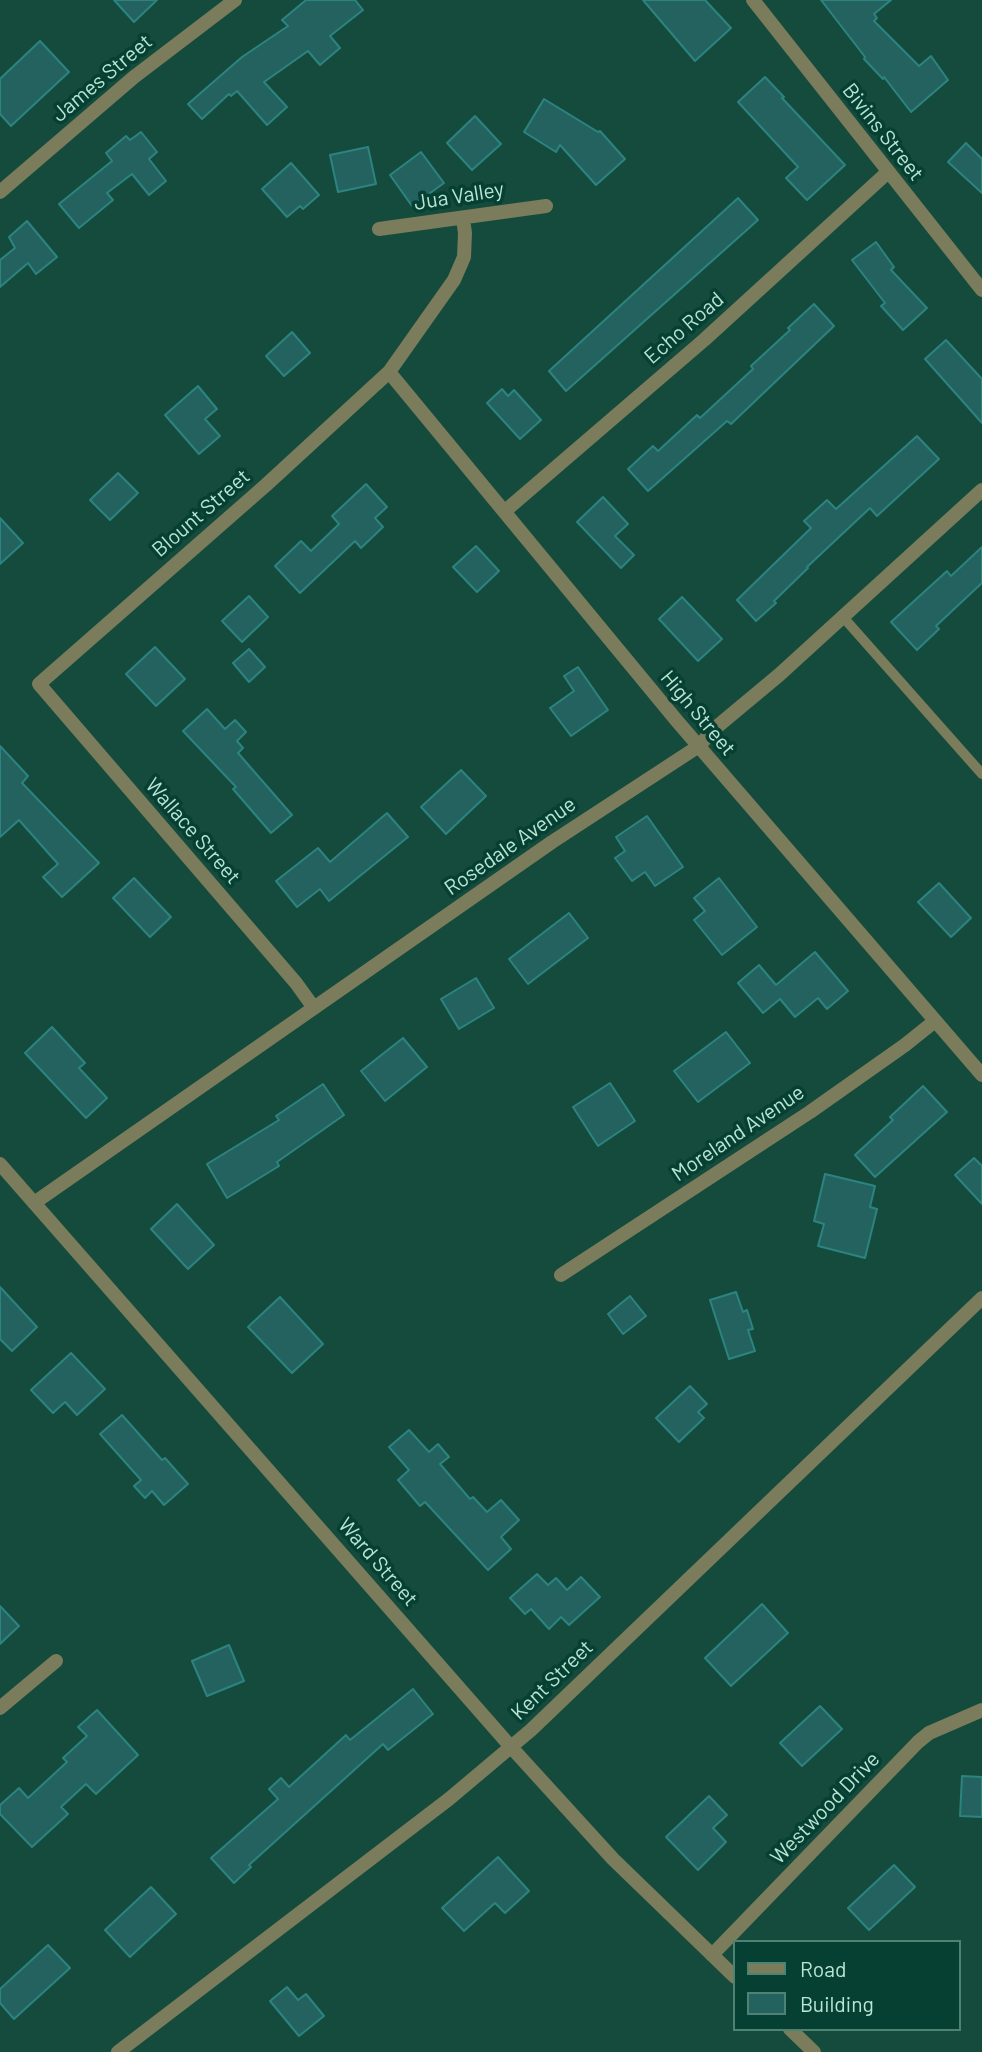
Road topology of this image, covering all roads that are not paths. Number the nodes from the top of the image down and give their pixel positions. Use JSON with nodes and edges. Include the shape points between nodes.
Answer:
{"nodes":[{"id":1,"x":235,"y":0,"type":"edge"},
{"id":2,"x":753,"y":0,"type":"edge"},
{"id":3,"x":888,"y":172,"type":"junction"},
{"id":4,"x":0,"y":192,"type":"edge"},
{"id":5,"x":546,"y":206,"type":"dead end"},
{"id":6,"x":463,"y":219,"type":"junction"},
{"id":7,"x":379,"y":229,"type":"dead end"},
{"id":8,"x":982,"y":290,"type":"edge"},
{"id":9,"x":389,"y":372,"type":"junction"},
{"id":10,"x":982,"y":490,"type":"edge"},
{"id":11,"x":505,"y":512,"type":"junction"},
{"id":12,"x":843,"y":617,"type":"junction"},
{"id":13,"x":39,"y":684,"type":"joint"},
{"id":14,"x":699,"y":746,"type":"junction"},
{"id":15,"x":982,"y":774,"type":"edge"},
{"id":16,"x":314,"y":1007,"type":"junction"},
{"id":17,"x":935,"y":1021,"type":"junction"},
{"id":18,"x":982,"y":1075,"type":"edge"},
{"id":19,"x":0,"y":1164,"type":"edge"},
{"id":20,"x":34,"y":1203,"type":"junction"},
{"id":21,"x":561,"y":1275,"type":"dead end"},
{"id":22,"x":982,"y":1298,"type":"edge"},
{"id":23,"x":56,"y":1661,"type":"dead end"},
{"id":24,"x":0,"y":1708,"type":"edge"},
{"id":25,"x":982,"y":1710,"type":"edge"},
{"id":26,"x":511,"y":1747,"type":"junction"},
{"id":27,"x":712,"y":1955,"type":"junction"},
{"id":28,"x":734,"y":1976,"type":"edge"},
{"id":29,"x":792,"y":2031,"type":"edge"},
{"id":30,"x":118,"y":2052,"type":"edge"},
{"id":31,"x":814,"y":2052,"type":"edge"}],
"edges":[{"from":1,"to":4,"type":"street","name":"James Street"},
{"from":2,"to":3,"type":"street","name":"Bivins Street"},
{"from":3,"to":8,"type":"street","name":"Bivins Street"},
{"from":3,"to":11,"type":"street","name":"Echo Road"},
{"from":5,"to":6,"type":"street","name":"Jua Valley"},
{"from":6,"to":7,"type":"street","name":"Jua Valley"},
{"from":6,"to":9,"type":"street","name":"Blount Street","via":[[464,257],[454,280]]},
{"from":9,"to":11,"type":"street","name":"High Street"},
{"from":9,"to":13,"type":"street","name":"Blount Street"},
{"from":10,"to":12,"type":"street","name":"Rosedale Avenue"},
{"from":11,"to":14,"type":"street","name":"High Street"},
{"from":12,"to":14,"type":"street","name":"Rosedale Avenue"},
{"from":12,"to":15,"type":"lane"},
{"from":13,"to":16,"type":"street","name":"Wallace Street"},
{"from":14,"to":16,"type":"street","name":"Rosedale Avenue"},
{"from":14,"to":17,"type":"street","name":"High Street"},
{"from":16,"to":20,"type":"street","name":"Rosedale Avenue"},
{"from":17,"to":18,"type":"street","name":"High Street"},
{"from":17,"to":21,"type":"street","name":"Moreland Avenue","via":[[810,1112]]},
{"from":19,"to":20,"type":"street","name":"Ward Street"},
{"from":20,"to":26,"type":"street","name":"Ward Street"},
{"from":22,"to":26,"type":"street","name":"Kent Street"},
{"from":23,"to":24,"type":"street"},
{"from":25,"to":27,"type":"street","name":"Westwood Drive","via":[[918,1742]]},
{"from":26,"to":27,"type":"street","name":"Ward Street","via":[[613,1858]]},
{"from":26,"to":30,"type":"street","name":"Kent Street"},
{"from":27,"to":28,"type":"street","name":"Ward Street"},
{"from":29,"to":31,"type":"street"}]}
